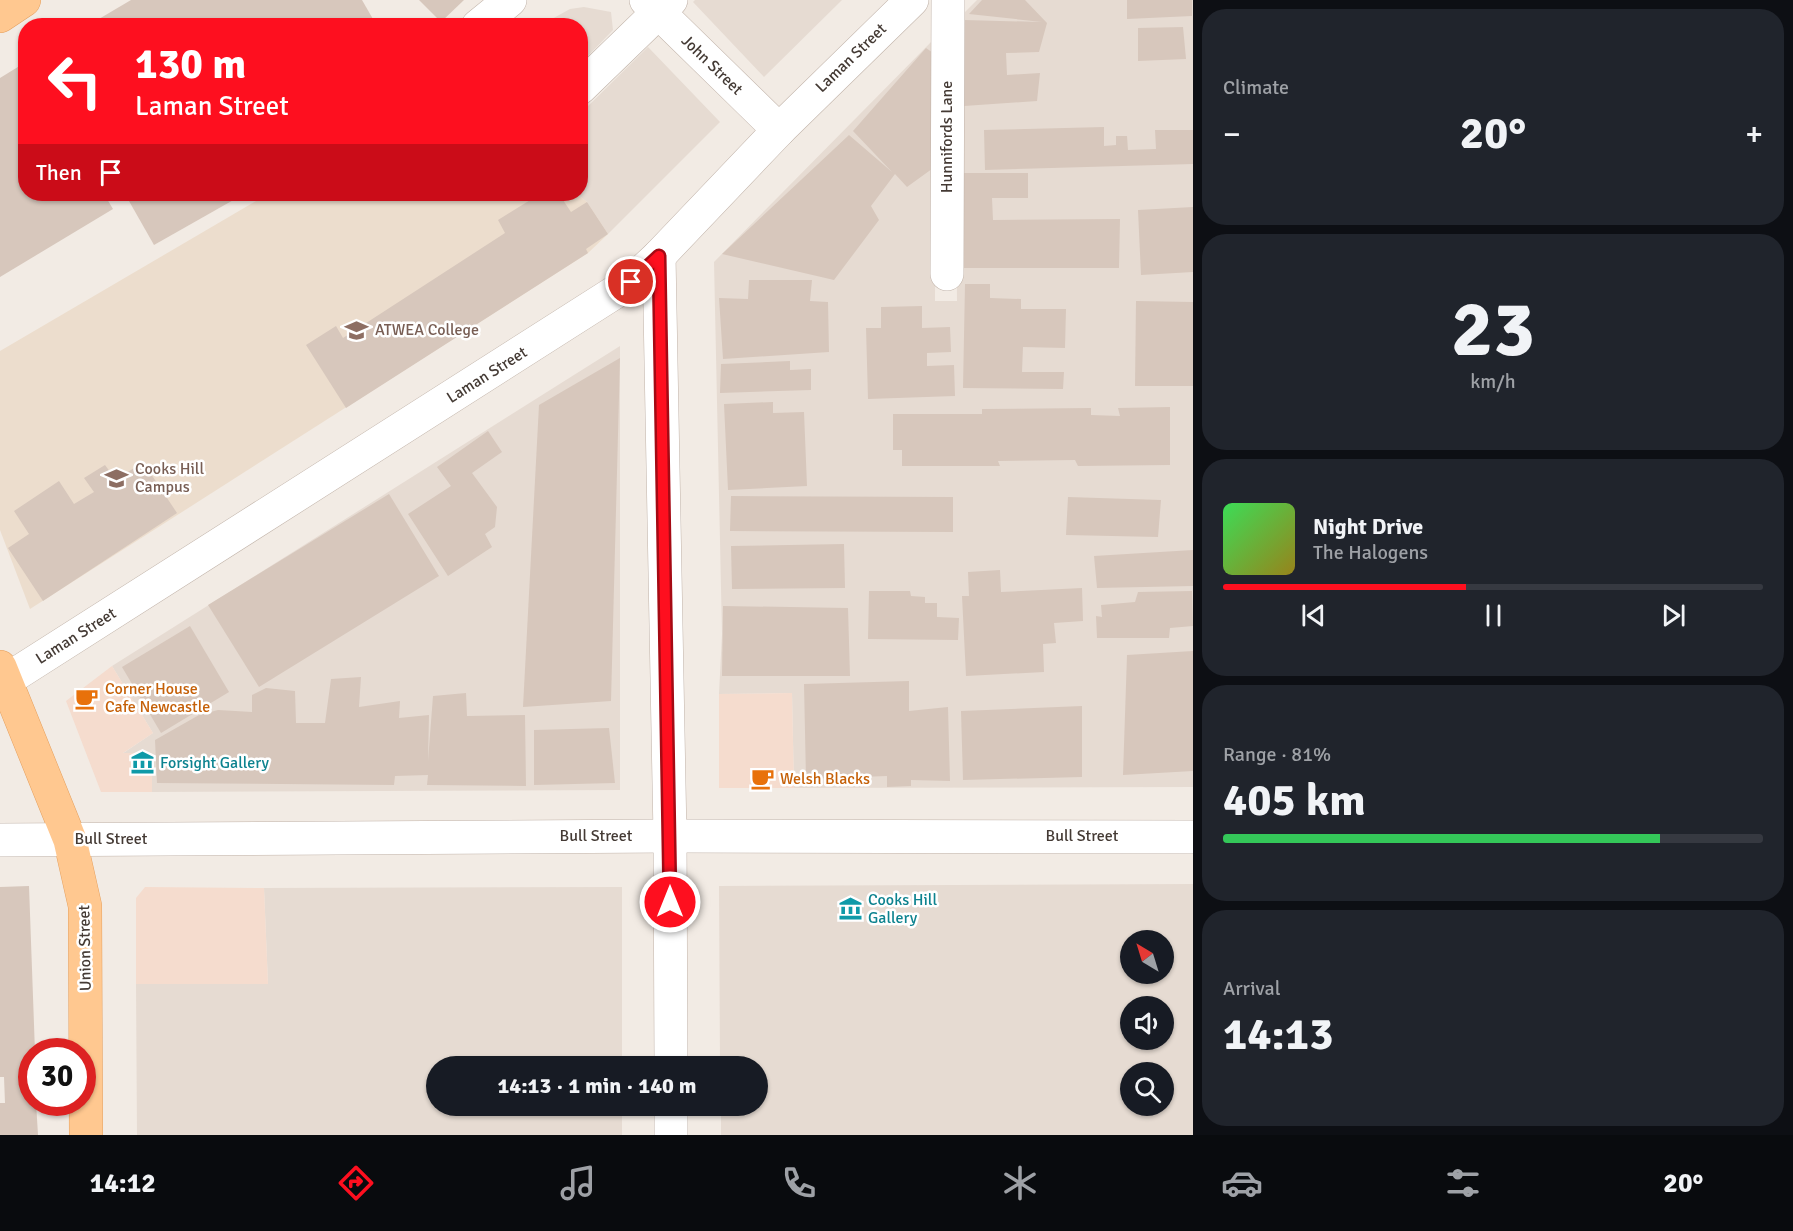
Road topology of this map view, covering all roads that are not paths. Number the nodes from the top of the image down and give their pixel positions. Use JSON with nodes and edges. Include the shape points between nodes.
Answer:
{"nodes":[{"id":1,"x":24,"y":0,"type":"edge"},
{"id":2,"x":510,"y":0,"type":"edge"},
{"id":3,"x":912,"y":0,"type":"edge"},
{"id":4,"x":948,"y":0,"type":"edge"},
{"id":5,"x":658,"y":4,"type":"edge"},
{"id":6,"x":0,"y":15,"type":"edge"},
{"id":7,"x":488,"y":18,"type":"edge"},
{"id":8,"x":588,"y":79,"type":"edge"},
{"id":9,"x":779,"y":130,"type":"junction"},
{"id":10,"x":659,"y":256,"type":"junction"},
{"id":11,"x":947,"y":274,"type":"dead end"},
{"id":12,"x":3,"y":674,"type":"edge"},
{"id":13,"x":670,"y":836,"type":"junction"},
{"id":14,"x":1193,"y":837,"type":"edge"},
{"id":15,"x":0,"y":840,"type":"edge"},
{"id":16,"x":70,"y":840,"type":"junction"},
{"id":17,"x":671,"y":1056,"type":"edge"},
{"id":18,"x":671,"y":1116,"type":"edge"},
{"id":19,"x":86,"y":1135,"type":"edge"},
{"id":20,"x":671,"y":1135,"type":"edge"}],
"edges":[{"from":1,"to":6,"type":"main road"},
{"from":2,"to":7,"type":"street"},
{"from":3,"to":9,"type":"street","name":"Laman Street"},
{"from":4,"to":11,"type":"street","name":"Hunnifords Lane"},
{"from":5,"to":8,"type":"street"},
{"from":5,"to":9,"type":"street","name":"John Street"},
{"from":9,"to":10,"type":"street","name":"Laman Street"},
{"from":10,"to":12,"type":"street","name":"Laman Street","via":[[599,304]]},
{"from":10,"to":13,"type":"street"},
{"from":12,"to":16,"type":"main road","name":"Union Street"},
{"from":13,"to":14,"type":"street","name":"Bull Street"},
{"from":13,"to":16,"type":"street","name":"Bull Street"},
{"from":13,"to":17,"type":"street"},
{"from":15,"to":16,"type":"street","name":"Bull Street"},
{"from":16,"to":19,"type":"main road","name":"Union Street","via":[[85,906]]},
{"from":18,"to":20,"type":"street"}]}
